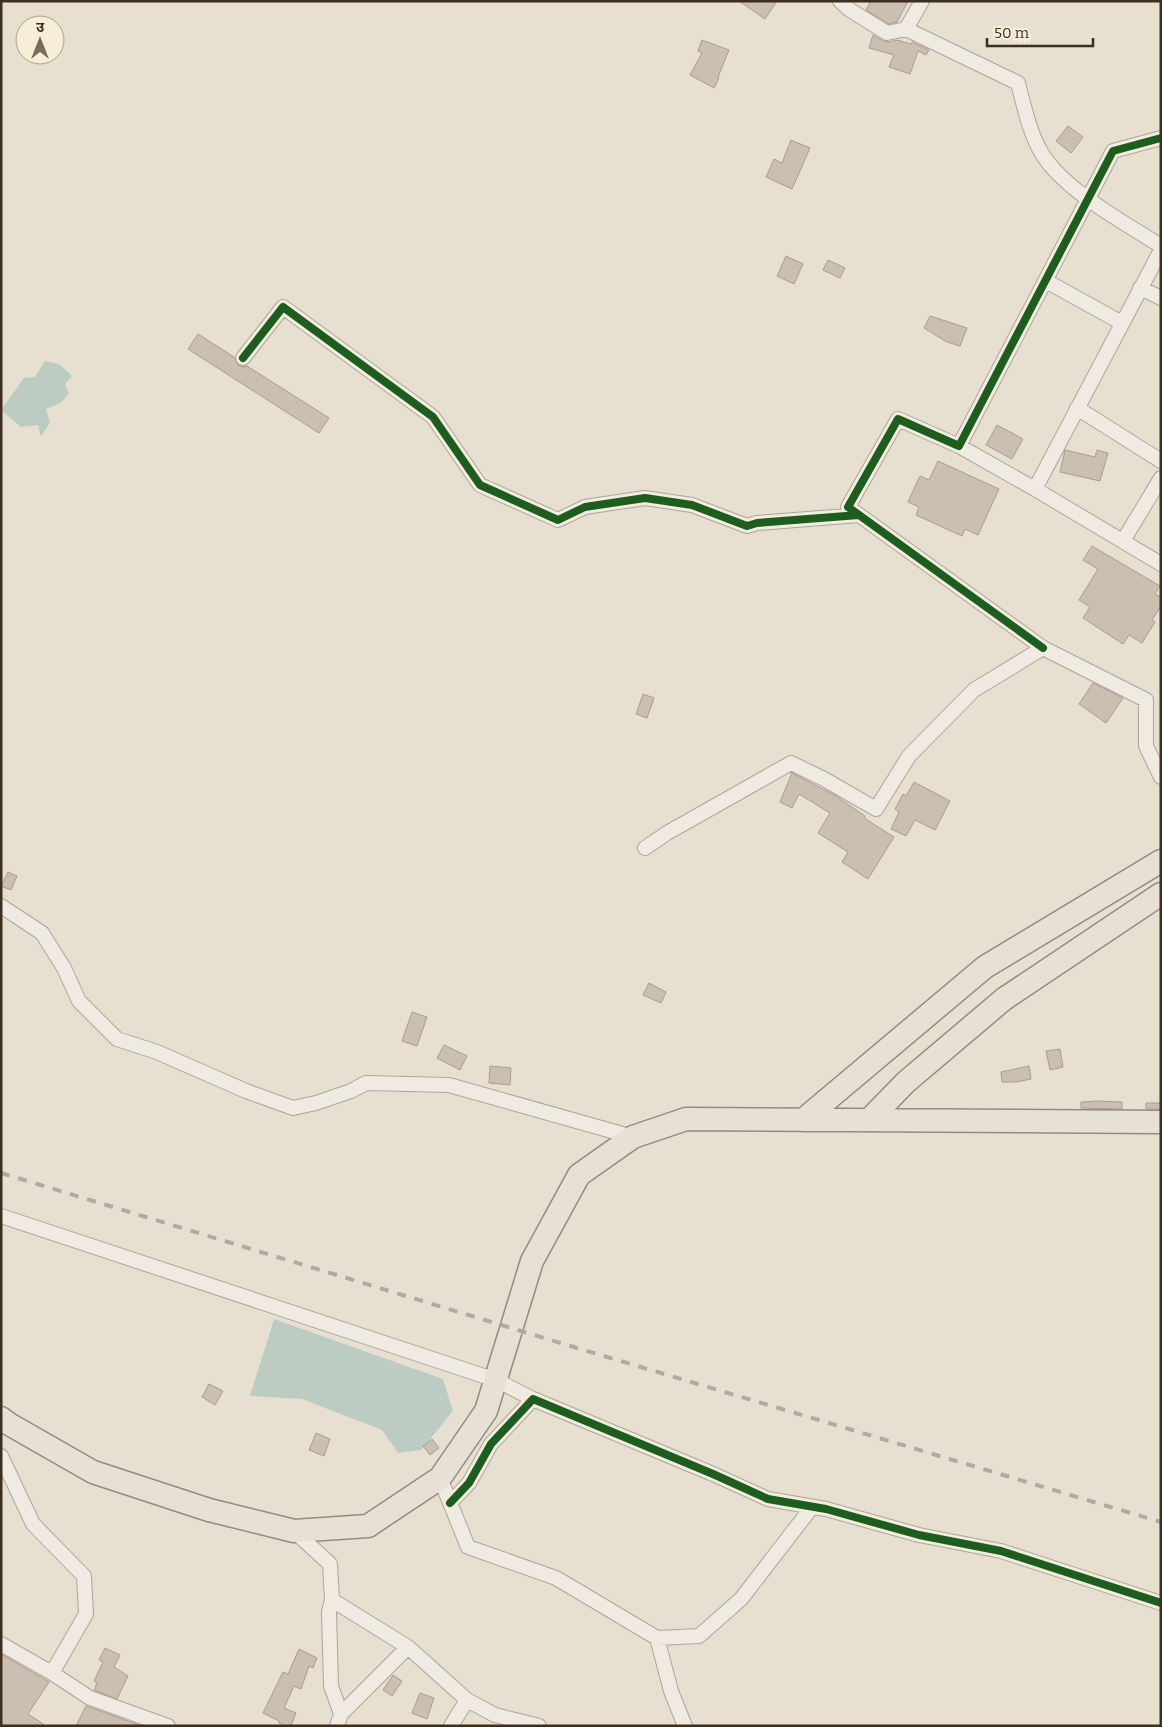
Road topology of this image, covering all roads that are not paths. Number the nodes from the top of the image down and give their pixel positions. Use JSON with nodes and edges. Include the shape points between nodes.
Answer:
{"nodes":[{"id":1,"x":840,"y":1,"type":"edge"},
{"id":2,"x":922,"y":1,"type":"edge"},
{"id":3,"x":906,"y":29,"type":"junction"},
{"id":4,"x":1161,"y":138,"type":"edge"},
{"id":5,"x":1088,"y":198,"type":"junction"},
{"id":6,"x":1161,"y":246,"type":"edge"},
{"id":7,"x":1161,"y":250,"type":"edge"},
{"id":8,"x":1046,"y":282,"type":"junction"},
{"id":9,"x":1140,"y":288,"type":"junction"},
{"id":10,"x":1161,"y":298,"type":"edge"},
{"id":11,"x":1122,"y":323,"type":"junction"},
{"id":12,"x":243,"y":358,"type":"dead end"},
{"id":13,"x":1077,"y":408,"type":"junction"},
{"id":14,"x":960,"y":446,"type":"junction"},
{"id":15,"x":1161,"y":461,"type":"edge"},
{"id":16,"x":1161,"y":478,"type":"edge"},
{"id":17,"x":1035,"y":489,"type":"junction"},
{"id":18,"x":859,"y":515,"type":"junction"},
{"id":19,"x":1123,"y":541,"type":"junction"},
{"id":20,"x":1161,"y":564,"type":"edge"},
{"id":21,"x":1042,"y":648,"type":"junction"},
{"id":22,"x":1161,"y":777,"type":"edge"},
{"id":23,"x":644,"y":848,"type":"dead end"},
{"id":24,"x":1161,"y":861,"type":"edge"},
{"id":25,"x":1161,"y":894,"type":"edge"},
{"id":26,"x":1,"y":906,"type":"edge"},
{"id":27,"x":803,"y":1120,"type":"junction"},
{"id":28,"x":869,"y":1120,"type":"junction"},
{"id":29,"x":1161,"y":1122,"type":"edge"},
{"id":30,"x":634,"y":1136,"type":"junction"},
{"id":31,"x":1,"y":1216,"type":"edge"},
{"id":32,"x":496,"y":1380,"type":"junction"},
{"id":33,"x":533,"y":1399,"type":"junction"},
{"id":34,"x":1,"y":1418,"type":"edge"},
{"id":35,"x":1,"y":1456,"type":"edge"},
{"id":36,"x":440,"y":1478,"type":"junction"},
{"id":37,"x":450,"y":1502,"type":"junction"},
{"id":38,"x":812,"y":1506,"type":"junction"},
{"id":39,"x":294,"y":1531,"type":"junction"},
{"id":40,"x":332,"y":1600,"type":"junction"},
{"id":41,"x":1161,"y":1603,"type":"edge"},
{"id":42,"x":657,"y":1638,"type":"junction"},
{"id":43,"x":1,"y":1644,"type":"edge"},
{"id":44,"x":408,"y":1647,"type":"junction"},
{"id":45,"x":52,"y":1672,"type":"junction"},
{"id":46,"x":467,"y":1700,"type":"junction"},
{"id":47,"x":339,"y":1720,"type":"edge"},
{"id":48,"x":496,"y":1720,"type":"edge"},
{"id":49,"x":168,"y":1726,"type":"edge"},
{"id":50,"x":451,"y":1726,"type":"edge"},
{"id":51,"x":539,"y":1726,"type":"edge"},
{"id":52,"x":685,"y":1726,"type":"edge"}],
"edges":[{"from":1,"to":3,"type":"street","via":[[887,33]]},
{"from":2,"to":3,"type":"street"},
{"from":3,"to":5,"type":"street","via":[[1018,83],[1040,151],[1052,168]]},
{"from":4,"to":5,"type":"street","via":[[1113,151]]},
{"from":5,"to":6,"type":"street"},
{"from":5,"to":8,"type":"street"},
{"from":7,"to":9,"type":"street"},
{"from":8,"to":11,"type":"street"},
{"from":8,"to":14,"type":"street"},
{"from":9,"to":10,"type":"street"},
{"from":9,"to":11,"type":"street"},
{"from":11,"to":13,"type":"street"},
{"from":12,"to":18,"type":"street","via":[[283,307],[433,417],[480,485],[558,520],[585,507],[645,498],[692,504],[747,526]]},
{"from":13,"to":15,"type":"street"},
{"from":13,"to":17,"type":"street"},
{"from":14,"to":17,"type":"street"},
{"from":14,"to":18,"type":"street","via":[[898,419],[848,507]]},
{"from":16,"to":19,"type":"street"},
{"from":17,"to":19,"type":"street"},
{"from":18,"to":21,"type":"street"},
{"from":19,"to":20,"type":"street"},
{"from":21,"to":22,"type":"street","via":[[1146,700],[1146,746]]},
{"from":21,"to":23,"type":"street","via":[[974,690],[909,756],[876,809],[791,764]]},
{"from":24,"to":27,"type":"main road","via":[[985,967]]},
{"from":25,"to":28,"type":"main road","via":[[1004,999],[906,1082]]},
{"from":26,"to":30,"type":"street","via":[[42,932],[79,1001],[117,1039],[293,1108],[351,1092],[366,1084],[449,1085]]},
{"from":27,"to":28,"type":"main road"},
{"from":27,"to":30,"type":"main road","via":[[686,1119]]},
{"from":28,"to":29,"type":"main road"},
{"from":30,"to":32,"type":"main road","via":[[579,1175],[532,1261]]},
{"from":31,"to":32,"type":"street"},
{"from":32,"to":33,"type":"street"},
{"from":32,"to":36,"type":"main road","via":[[486,1411]]},
{"from":33,"to":37,"type":"street","via":[[491,1444],[469,1483]]},
{"from":33,"to":38,"type":"street","via":[[768,1500]]},
{"from":34,"to":39,"type":"main road","via":[[93,1472],[209,1510]]},
{"from":35,"to":45,"type":"street","via":[[33,1524],[84,1576],[86,1614]]},
{"from":36,"to":37,"type":"street"},
{"from":36,"to":39,"type":"main road","via":[[368,1526]]},
{"from":37,"to":42,"type":"street","via":[[468,1547],[556,1578]]},
{"from":38,"to":41,"type":"street","via":[[919,1535],[1001,1551]]},
{"from":38,"to":42,"type":"street","via":[[741,1599],[699,1636]]},
{"from":39,"to":40,"type":"street","via":[[330,1564]]},
{"from":40,"to":44,"type":"street"},
{"from":40,"to":47,"type":"street","via":[[329,1612],[331,1686]]},
{"from":42,"to":52,"type":"street","via":[[671,1691]]},
{"from":43,"to":45,"type":"street"},
{"from":44,"to":46,"type":"street"},
{"from":44,"to":47,"type":"street"},
{"from":45,"to":49,"type":"street","via":[[90,1698]]},
{"from":46,"to":48,"type":"street"},
{"from":46,"to":50,"type":"street"},
{"from":48,"to":51,"type":"street"}]}
